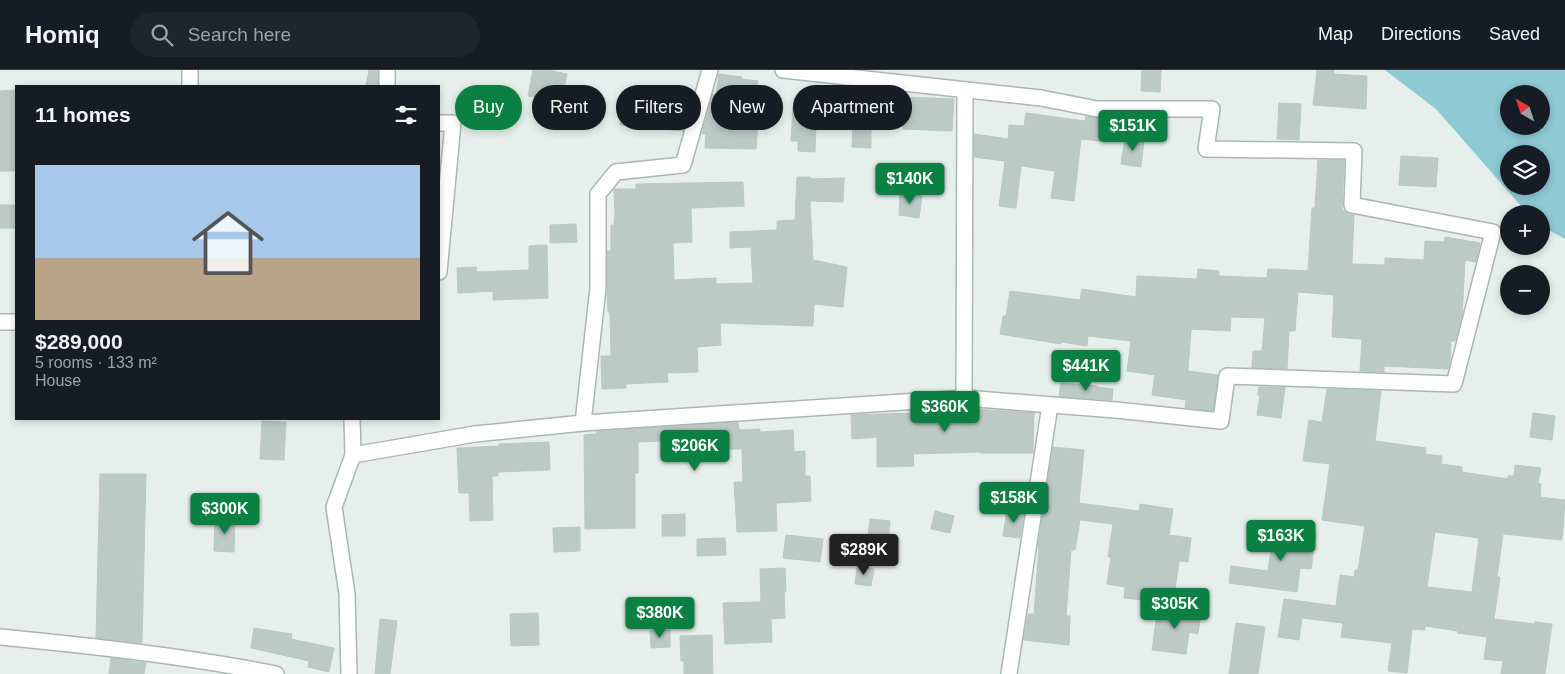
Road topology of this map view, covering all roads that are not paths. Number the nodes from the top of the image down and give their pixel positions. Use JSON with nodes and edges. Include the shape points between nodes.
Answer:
{"nodes":[{"id":1,"x":190,"y":70,"type":"edge"},
{"id":2,"x":387,"y":70,"type":"edge"},
{"id":3,"x":710,"y":70,"type":"edge"},
{"id":4,"x":783,"y":70,"type":"edge"},
{"id":5,"x":190,"y":85,"type":"edge"},
{"id":6,"x":387,"y":85,"type":"edge"},
{"id":7,"x":965,"y":90,"type":"junction"},
{"id":8,"x":440,"y":122,"type":"edge"},
{"id":9,"x":440,"y":261,"type":"edge"},
{"id":10,"x":0,"y":322,"type":"edge"},
{"id":11,"x":15,"y":322,"type":"edge"},
{"id":12,"x":964,"y":398,"type":"junction"},
{"id":13,"x":1050,"y":405,"type":"junction"},
{"id":14,"x":352,"y":420,"type":"edge"},
{"id":15,"x":584,"y":423,"type":"junction"},
{"id":16,"x":353,"y":456,"type":"junction"},
{"id":17,"x":0,"y":637,"type":"edge"},
{"id":18,"x":276,"y":674,"type":"edge"},
{"id":19,"x":349,"y":674,"type":"edge"},
{"id":20,"x":1009,"y":674,"type":"edge"}],
"edges":[{"from":1,"to":5,"type":"street"},
{"from":2,"to":6,"type":"street"},
{"from":3,"to":15,"type":"street","via":[[683,165],[616,172],[598,194],[598,288]]},
{"from":4,"to":7,"type":"street"},
{"from":7,"to":12,"type":"street"},
{"from":7,"to":13,"type":"street","via":[[1041,98],[1097,109],[1212,109],[1206,149],[1354,151],[1352,205],[1493,232],[1454,384],[1227,376],[1221,420]]},
{"from":8,"to":9,"type":"street","via":[[453,124]]},
{"from":10,"to":11,"type":"street"},
{"from":12,"to":13,"type":"street"},
{"from":12,"to":15,"type":"street"},
{"from":13,"to":20,"type":"street"},
{"from":14,"to":16,"type":"street"},
{"from":15,"to":16,"type":"street","via":[[475,434]]},
{"from":16,"to":19,"type":"street","via":[[334,508],[347,594]]},
{"from":17,"to":18,"type":"street","via":[[110,648]]}]}
